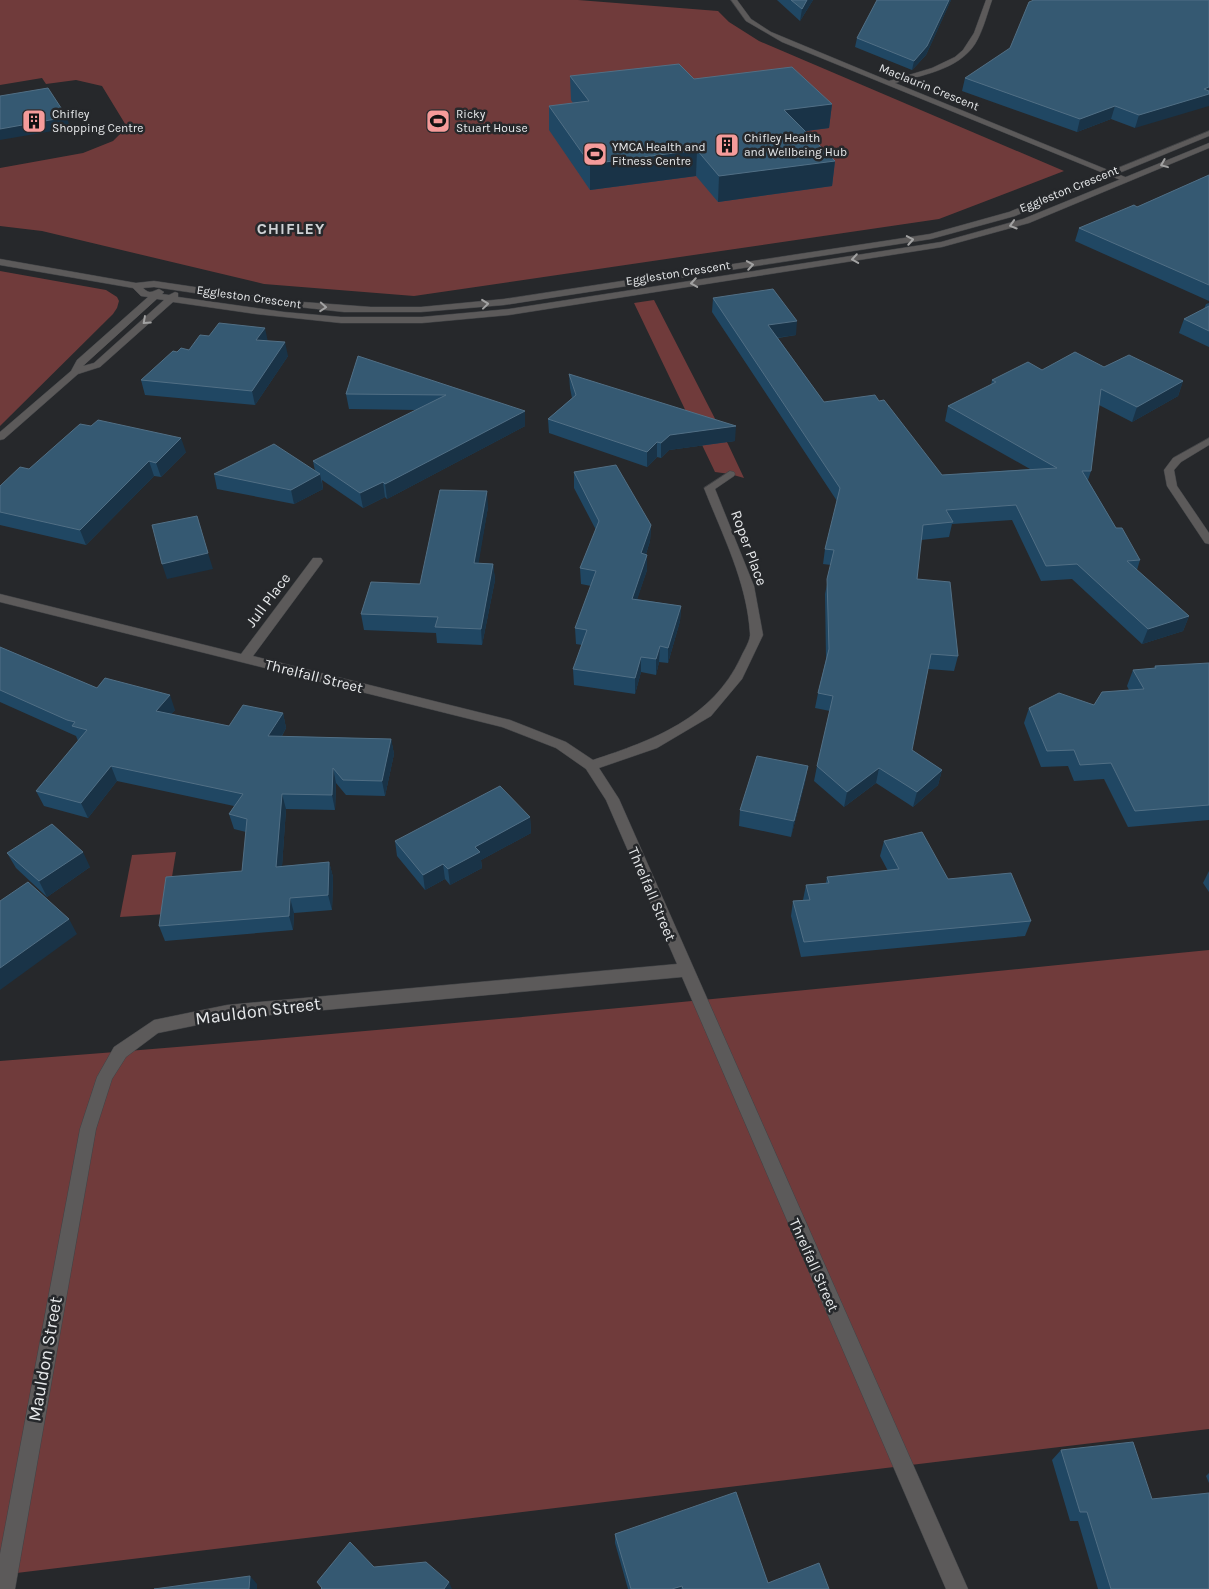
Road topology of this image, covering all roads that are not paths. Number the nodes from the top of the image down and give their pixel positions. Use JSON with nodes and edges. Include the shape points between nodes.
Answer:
{"nodes":[{"id":1,"x":734,"y":0,"type":"edge"},
{"id":2,"x":989,"y":0,"type":"edge"},
{"id":3,"x":889,"y":83,"type":"junction"},
{"id":4,"x":1209,"y":133,"type":"edge"},
{"id":5,"x":1209,"y":145,"type":"edge"},
{"id":6,"x":1111,"y":173,"type":"junction"},
{"id":7,"x":1126,"y":179,"type":"junction"},
{"id":8,"x":0,"y":262,"type":"edge"},
{"id":9,"x":136,"y":286,"type":"junction"},
{"id":10,"x":167,"y":286,"type":"junction"},
{"id":11,"x":182,"y":289,"type":"junction"},
{"id":12,"x":155,"y":296,"type":"junction"},
{"id":13,"x":172,"y":298,"type":"junction"},
{"id":14,"x":75,"y":372,"type":"junction"},
{"id":15,"x":0,"y":437,"type":"edge"},
{"id":16,"x":1209,"y":441,"type":"edge"},
{"id":17,"x":730,"y":474,"type":"dead end"},
{"id":18,"x":1209,"y":541,"type":"edge"},
{"id":19,"x":317,"y":561,"type":"dead end"},
{"id":20,"x":0,"y":598,"type":"edge"},
{"id":21,"x":244,"y":659,"type":"junction"},
{"id":22,"x":590,"y":766,"type":"junction"},
{"id":23,"x":685,"y":970,"type":"junction"},
{"id":24,"x":4,"y":1589,"type":"edge"},
{"id":25,"x":957,"y":1589,"type":"edge"}],
"edges":[{"from":1,"to":3,"type":"street","name":"Maclaurin Crescent","via":[[748,20],[765,32]]},
{"from":2,"to":3,"type":"street","via":[[971,45],[960,56],[939,67]]},
{"from":3,"to":6,"type":"street","name":"Maclaurin Crescent"},
{"from":4,"to":6,"type":"street","name":"Eggleston Crescent"},
{"from":5,"to":7,"type":"street","name":"Eggleston Crescent","one_way":true},
{"from":6,"to":7,"type":"street","name":"Maclaurin Crescent"},
{"from":11,"to":6,"type":"street","name":"Eggleston Crescent","one_way":true,"via":[[278,304],[372,310],[436,309],[504,302],[931,236],[1012,214]]},
{"from":7,"to":13,"type":"street","name":"Eggleston Crescent","one_way":true,"via":[[1026,221],[942,244],[509,312],[437,320],[368,321],[268,314]]},
{"from":8,"to":9,"type":"street","name":"Eggleston Crescent"},
{"from":9,"to":10,"type":"street","name":"Eggleston Crescent"},
{"from":9,"to":12,"type":"street","name":"Eggleston Crescent","via":[[144,294]]},
{"from":10,"to":11,"type":"street","name":"Eggleston Crescent"},
{"from":10,"to":12,"type":"street"},
{"from":11,"to":13,"type":"street"},
{"from":12,"to":13,"type":"street","name":"Eggleston Crescent"},
{"from":12,"to":14,"type":"street","via":[[80,362]]},
{"from":13,"to":14,"type":"street","one_way":true,"via":[[97,365]]},
{"from":14,"to":15,"type":"street"},
{"from":16,"to":18,"type":"street","via":[[1177,460],[1168,470],[1172,486]]},
{"from":17,"to":22,"type":"street","name":"Roper Place","via":[[709,488],[748,586],[757,636],[738,676],[706,713],[652,745]]},
{"from":19,"to":21,"type":"street","name":"Jull Place"},
{"from":20,"to":21,"type":"street","name":"Threlfall Street"},
{"from":21,"to":22,"type":"street","name":"Threlfall Street","via":[[505,723],[561,745]]},
{"from":22,"to":23,"type":"street","name":"Threlfall Street","via":[[612,799]]},
{"from":23,"to":24,"type":"street","name":"Mauldon Street","via":[[227,1012],[154,1027],[120,1052],[105,1077],[88,1129]]},
{"from":23,"to":25,"type":"street","name":"Threlfall Street"}]}
